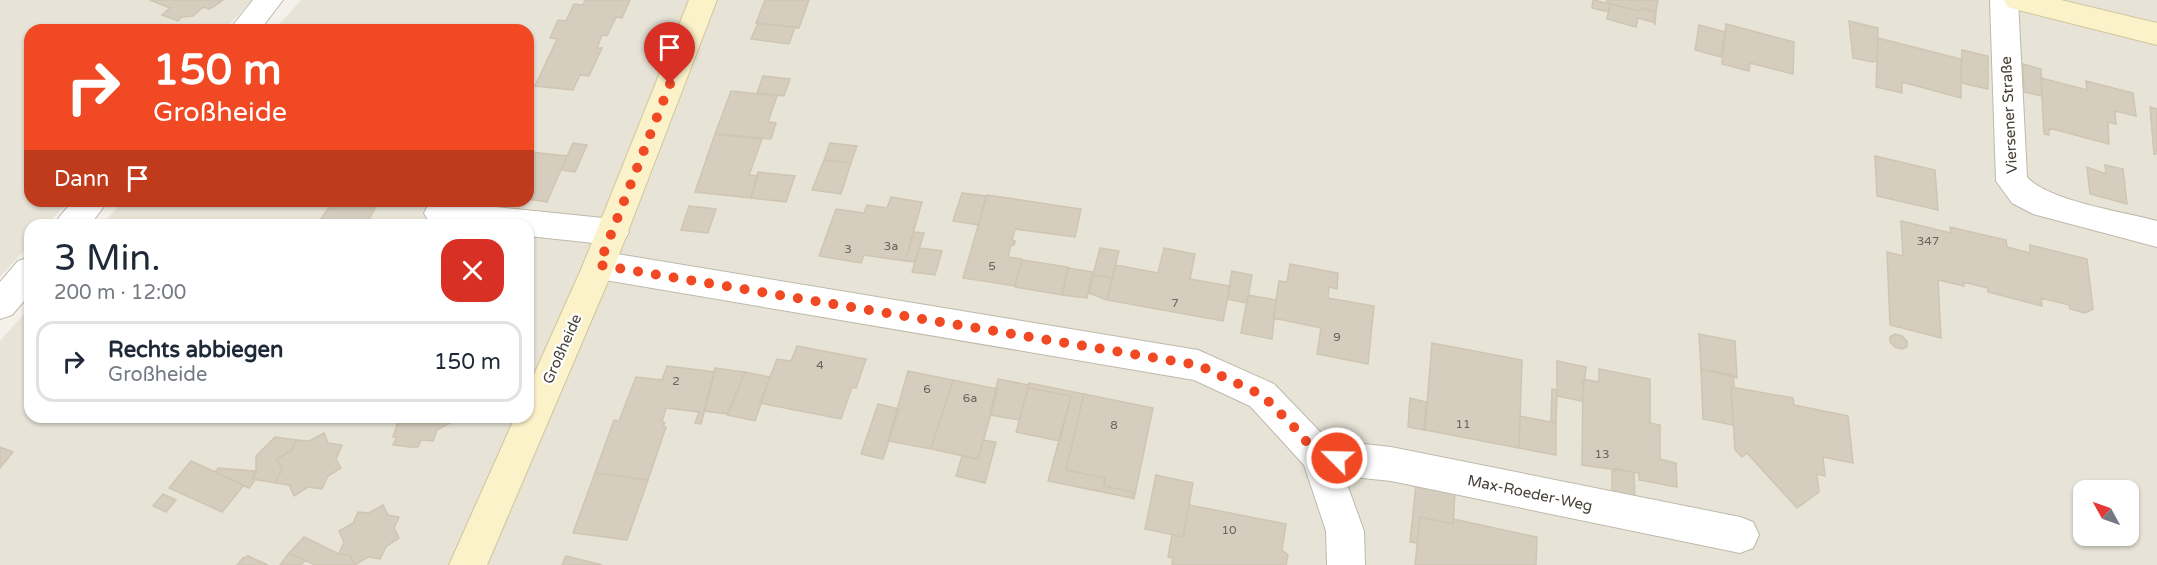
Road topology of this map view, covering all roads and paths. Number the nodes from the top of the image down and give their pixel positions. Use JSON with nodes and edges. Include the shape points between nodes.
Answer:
{"nodes":[{"id":1,"x":270,"y":0,"type":"edge"},
{"id":2,"x":703,"y":0,"type":"edge"},
{"id":3,"x":2004,"y":0,"type":"edge"},
{"id":4,"x":2018,"y":0,"type":"edge"},
{"id":5,"x":248,"y":24,"type":"edge"},
{"id":6,"x":2157,"y":34,"type":"edge"},
{"id":7,"x":87,"y":207,"type":"edge"},
{"id":8,"x":440,"y":213,"type":"dead end"},
{"id":9,"x":76,"y":219,"type":"edge"},
{"id":10,"x":494,"y":219,"type":"edge"},
{"id":11,"x":534,"y":223,"type":"edge"},
{"id":12,"x":612,"y":232,"type":"junction"},
{"id":13,"x":2157,"y":234,"type":"edge"},
{"id":14,"x":599,"y":265,"type":"junction"},
{"id":15,"x":24,"y":278,"type":"edge"},
{"id":16,"x":0,"y":305,"type":"edge"},
{"id":17,"x":534,"y":414,"type":"edge"},
{"id":18,"x":530,"y":423,"type":"edge"},
{"id":19,"x":1319,"y":456,"type":"junction"},
{"id":20,"x":1740,"y":535,"type":"dead end"},
{"id":21,"x":468,"y":565,"type":"edge"},
{"id":22,"x":1346,"y":565,"type":"edge"}],
"edges":[{"from":1,"to":5,"type":"street"},
{"from":2,"to":12,"type":"street","name":"Großheide"},
{"from":3,"to":13,"type":"street","name":"Viersener Straße","via":[[2012,181],[2024,194],[2044,205]]},
{"from":4,"to":6,"type":"street"},
{"from":7,"to":9,"type":"street"},
{"from":8,"to":10,"type":"street"},
{"from":11,"to":12,"type":"street"},
{"from":12,"to":14,"type":"street","name":"Großheide"},
{"from":14,"to":17,"type":"street","name":"Großheide"},
{"from":14,"to":19,"type":"street","via":[[1198,365],[1262,395]]},
{"from":15,"to":16,"type":"street"},
{"from":18,"to":21,"type":"street","name":"Großheide"},
{"from":19,"to":20,"type":"street","name":"Max-Roeder-Weg","via":[[1391,464]]},
{"from":19,"to":22,"type":"street","via":[[1345,531]]}]}
